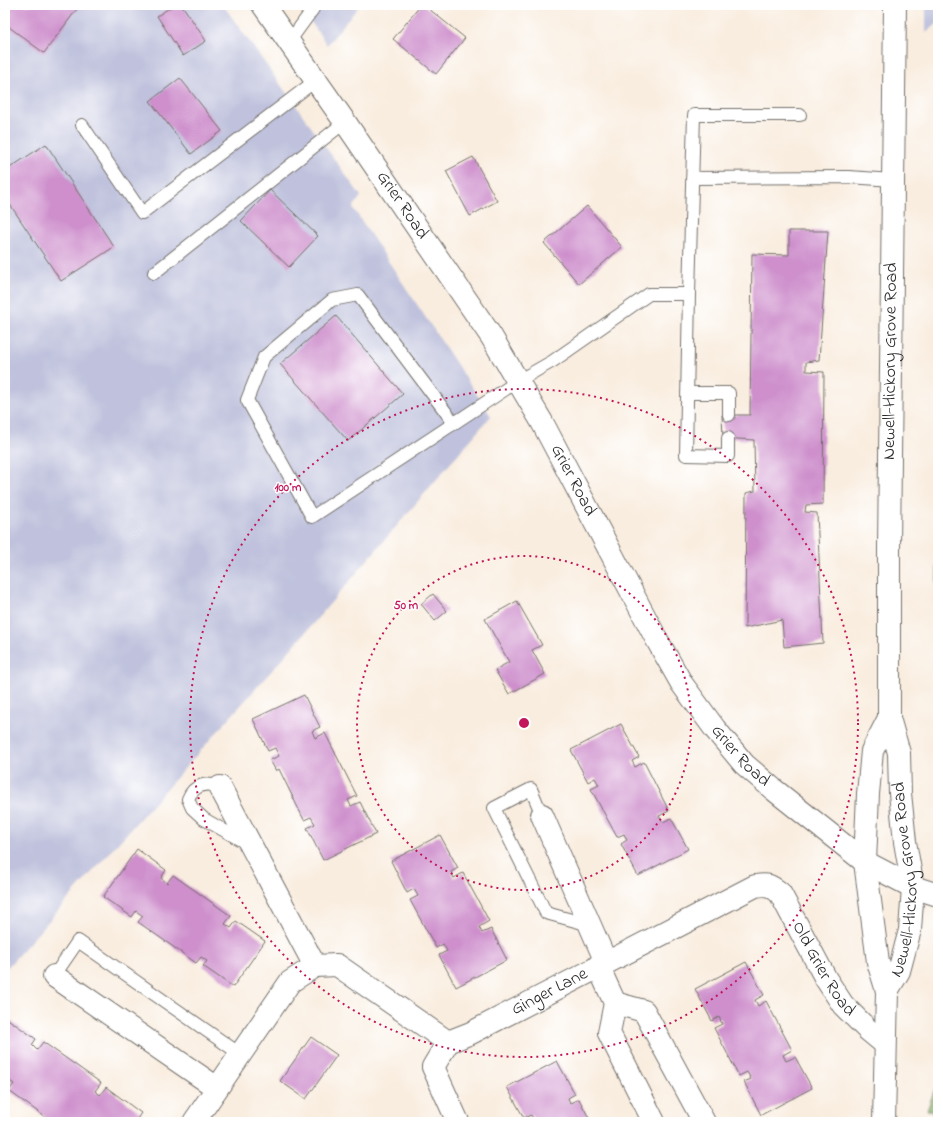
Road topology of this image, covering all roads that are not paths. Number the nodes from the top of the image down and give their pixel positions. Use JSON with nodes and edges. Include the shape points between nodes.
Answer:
{"nodes":[{"id":1,"x":263,"y":5,"type":"edge"},
{"id":2,"x":312,"y":5,"type":"edge"},
{"id":3,"x":895,"y":5,"type":"edge"},
{"id":4,"x":289,"y":42,"type":"junction"},
{"id":5,"x":315,"y":81,"type":"junction"},
{"id":6,"x":800,"y":115,"type":"dead end"},
{"id":7,"x":345,"y":122,"type":"junction"},
{"id":8,"x":82,"y":125,"type":"dead end"},
{"id":9,"x":692,"y":178,"type":"junction"},
{"id":10,"x":893,"y":180,"type":"junction"},
{"id":11,"x":154,"y":273,"type":"dead end"},
{"id":12,"x":689,"y":294,"type":"junction"},
{"id":13,"x":518,"y":381,"type":"junction"},
{"id":14,"x":687,"y":393,"type":"junction"},
{"id":15,"x":729,"y":415,"type":"dead end"},
{"id":16,"x":454,"y":423,"type":"junction"},
{"id":17,"x":728,"y":438,"type":"dead end"},
{"id":18,"x":889,"y":718,"type":"junction"},
{"id":19,"x":220,"y":787,"type":"joint"},
{"id":20,"x":542,"y":815,"type":"joint"},
{"id":21,"x":251,"y":845,"type":"junction"},
{"id":22,"x":865,"y":862,"type":"junction"},
{"id":23,"x":772,"y":886,"type":"joint"},
{"id":24,"x":913,"y":886,"type":"junction"},
{"id":25,"x":938,"y":895,"type":"edge"},
{"id":26,"x":590,"y":925,"type":"junction"},
{"id":27,"x":602,"y":964,"type":"junction"},
{"id":28,"x":315,"y":966,"type":"junction"},
{"id":29,"x":54,"y":976,"type":"joint"},
{"id":30,"x":887,"y":991,"type":"junction"},
{"id":31,"x":615,"y":1003,"type":"junction"},
{"id":32,"x":448,"y":1042,"type":"junction"},
{"id":33,"x":885,"y":1044,"type":"junction"},
{"id":34,"x":240,"y":1054,"type":"junction"},
{"id":35,"x":217,"y":1088,"type":"junction"},
{"id":36,"x":194,"y":1122,"type":"edge"},
{"id":37,"x":458,"y":1122,"type":"edge"},
{"id":38,"x":654,"y":1122,"type":"edge"},
{"id":39,"x":704,"y":1122,"type":"edge"},
{"id":40,"x":884,"y":1122,"type":"edge"}],
"edges":[{"from":1,"to":4,"type":"street","name":"Grier Road"},
{"from":2,"to":4,"type":"lane","via":[[313,9]]},
{"from":3,"to":10,"type":"street","name":"Newell-Hickory Grove Road"},
{"from":4,"to":5,"type":"street","name":"Grier Road"},
{"from":5,"to":7,"type":"street","name":"Grier Road"},
{"from":5,"to":8,"type":"lane","via":[[142,213]]},
{"from":6,"to":9,"type":"lane","via":[[694,115]]},
{"from":7,"to":11,"type":"lane"},
{"from":7,"to":13,"type":"street","name":"Grier Road","via":[[491,336]]},
{"from":9,"to":10,"type":"lane","via":[[849,177]]},
{"from":9,"to":12,"type":"lane"},
{"from":10,"to":18,"type":"street","name":"Newell-Hickory Grove Road"},
{"from":12,"to":13,"type":"lane","via":[[649,294],[553,361]]},
{"from":12,"to":14,"type":"lane"},
{"from":13,"to":16,"type":"lane"},
{"from":13,"to":22,"type":"street","name":"Grier Road","via":[[682,684],[744,764]]},
{"from":14,"to":15,"type":"lane","via":[[729,393]]},
{"from":14,"to":17,"type":"lane","via":[[686,455],[728,456]]},
{"from":16,"to":16,"type":"lane","via":[[312,517],[247,400],[264,357],[332,300],[358,295]]},
{"from":18,"to":22,"type":"street","name":"Newell-Hickory Grove Road","via":[[872,751]]},
{"from":18,"to":24,"type":"street","name":"Newell-Hickory Grove Road","via":[[899,753],[905,842]]},
{"from":19,"to":21,"type":"street"},
{"from":19,"to":21,"type":"lane","via":[[211,784],[191,791],[188,799],[192,808],[204,819]]},
{"from":20,"to":26,"type":"street"},
{"from":20,"to":26,"type":"lane","via":[[531,789],[494,808],[546,913]]},
{"from":21,"to":28,"type":"street"},
{"from":22,"to":24,"type":"street","name":"Grier Road"},
{"from":22,"to":30,"type":"street","name":"Newell-Hickory Grove Road","via":[[878,962]]},
{"from":23,"to":27,"type":"street","name":"Ginger Lane","via":[[755,886]]},
{"from":23,"to":33,"type":"street","name":"Old Grier Road","via":[[780,893],[826,979],[843,1005]]},
{"from":24,"to":25,"type":"street","name":"Grier Road"},
{"from":24,"to":30,"type":"street","name":"Newell-Hickory Grove Road","via":[[910,930],[899,971]]},
{"from":26,"to":27,"type":"street"},
{"from":27,"to":31,"type":"street"},
{"from":27,"to":32,"type":"street","name":"Ginger Lane","via":[[471,1033]]},
{"from":28,"to":32,"type":"street","via":[[337,965]]},
{"from":28,"to":34,"type":"street","via":[[290,982]]},
{"from":29,"to":34,"type":"lane","via":[[78,942]]},
{"from":29,"to":35,"type":"street"},
{"from":30,"to":33,"type":"street","name":"Newell-Hickory Grove Road"},
{"from":31,"to":38,"type":"street","via":[[609,1033]]},
{"from":31,"to":39,"type":"street","via":[[644,1012]]},
{"from":32,"to":37,"type":"street","via":[[433,1067]]},
{"from":33,"to":40,"type":"street","name":"Newell-Hickory Grove Road"},
{"from":34,"to":35,"type":"street"},
{"from":35,"to":36,"type":"street"}]}
